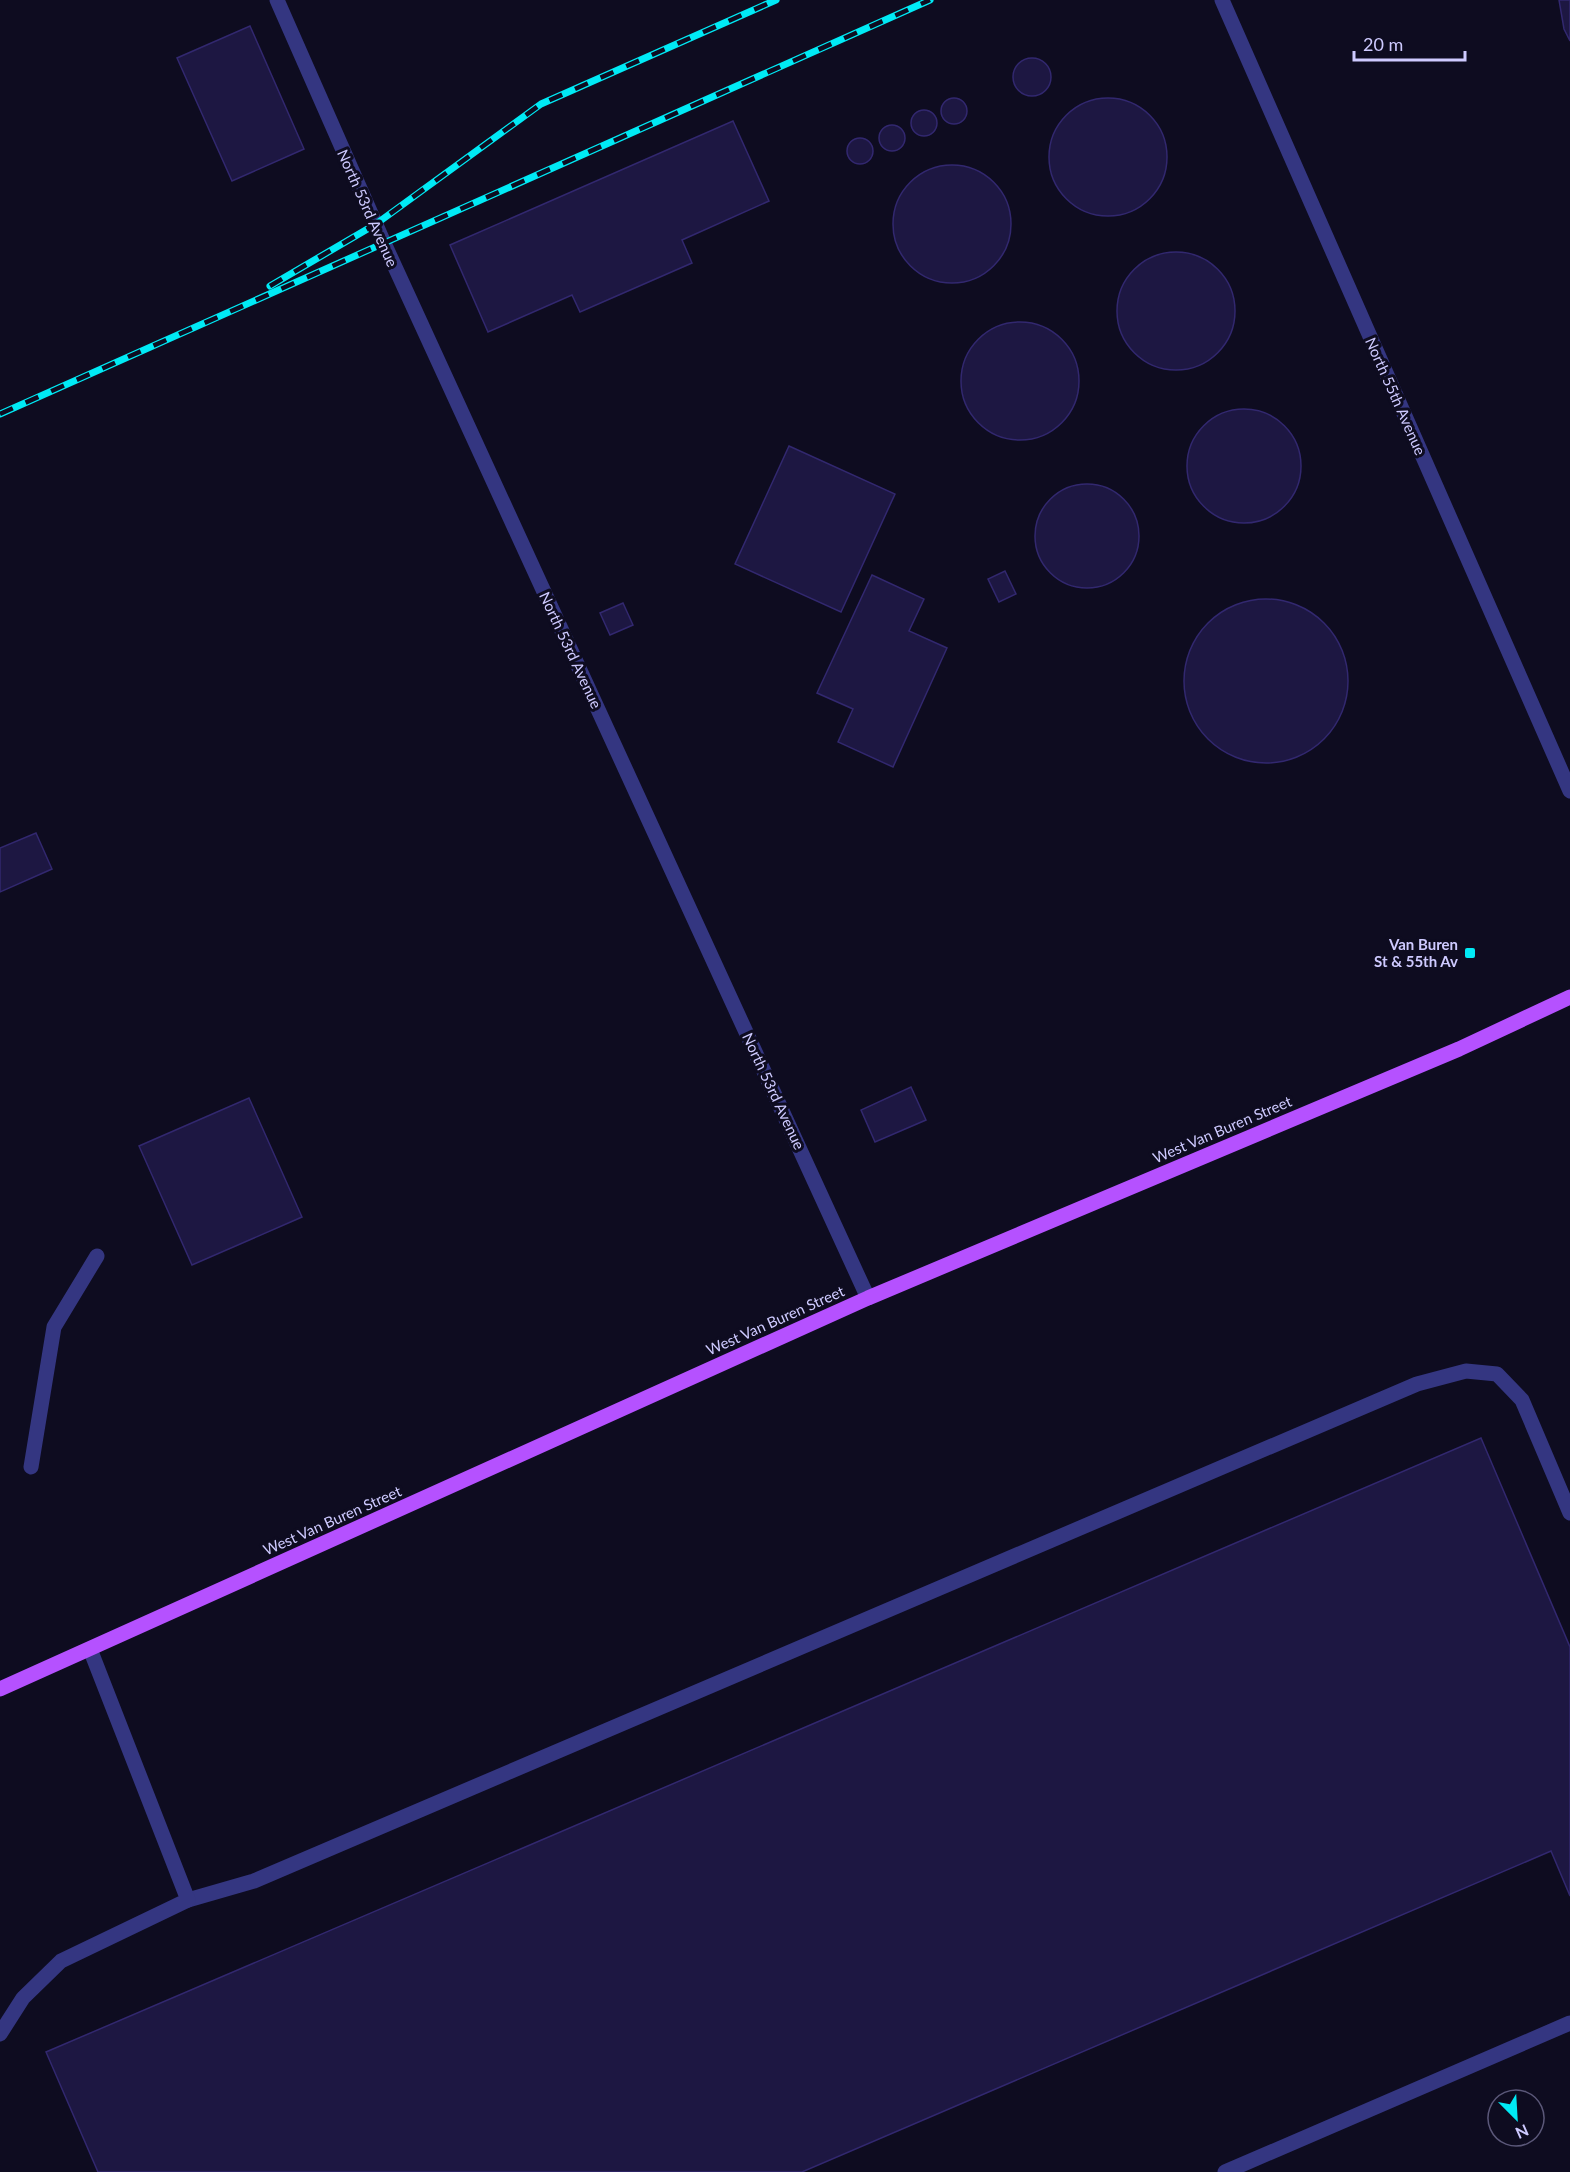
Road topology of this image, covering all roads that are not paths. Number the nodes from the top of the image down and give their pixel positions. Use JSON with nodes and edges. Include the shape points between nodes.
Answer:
{"nodes":[{"id":1,"x":277,"y":0,"type":"edge"},
{"id":2,"x":1222,"y":0,"type":"edge"},
{"id":3,"x":1570,"y":791,"type":"edge"},
{"id":4,"x":1570,"y":997,"type":"edge"},
{"id":5,"x":97,"y":1256,"type":"dead end"},
{"id":6,"x":868,"y":1298,"type":"junction"},
{"id":7,"x":31,"y":1467,"type":"dead end"},
{"id":8,"x":1570,"y":1513,"type":"edge"},
{"id":9,"x":90,"y":1649,"type":"junction"},
{"id":10,"x":0,"y":1689,"type":"edge"},
{"id":11,"x":188,"y":1900,"type":"junction"},
{"id":12,"x":1570,"y":2023,"type":"edge"},
{"id":13,"x":0,"y":2034,"type":"edge"},
{"id":14,"x":1225,"y":2172,"type":"edge"}],
"edges":[{"from":1,"to":6,"type":"street","name":"North 53rd Avenue","via":[[384,243]]},
{"from":2,"to":3,"type":"street","name":"North 55th Avenue"},
{"from":4,"to":6,"type":"main road","name":"West Van Buren Street","via":[[1459,1049]]},
{"from":5,"to":7,"type":"street","via":[[54,1327]]},
{"from":6,"to":9,"type":"main road","name":"West Van Buren Street"},
{"from":8,"to":11,"type":"street","via":[[1522,1400],[1497,1374],[1466,1371],[1417,1384],[254,1881]]},
{"from":9,"to":10,"type":"main road","name":"West Van Buren Street"},
{"from":9,"to":11,"type":"street"},
{"from":11,"to":13,"type":"street","via":[[61,1961],[23,1998]]},
{"from":12,"to":14,"type":"street"}]}
